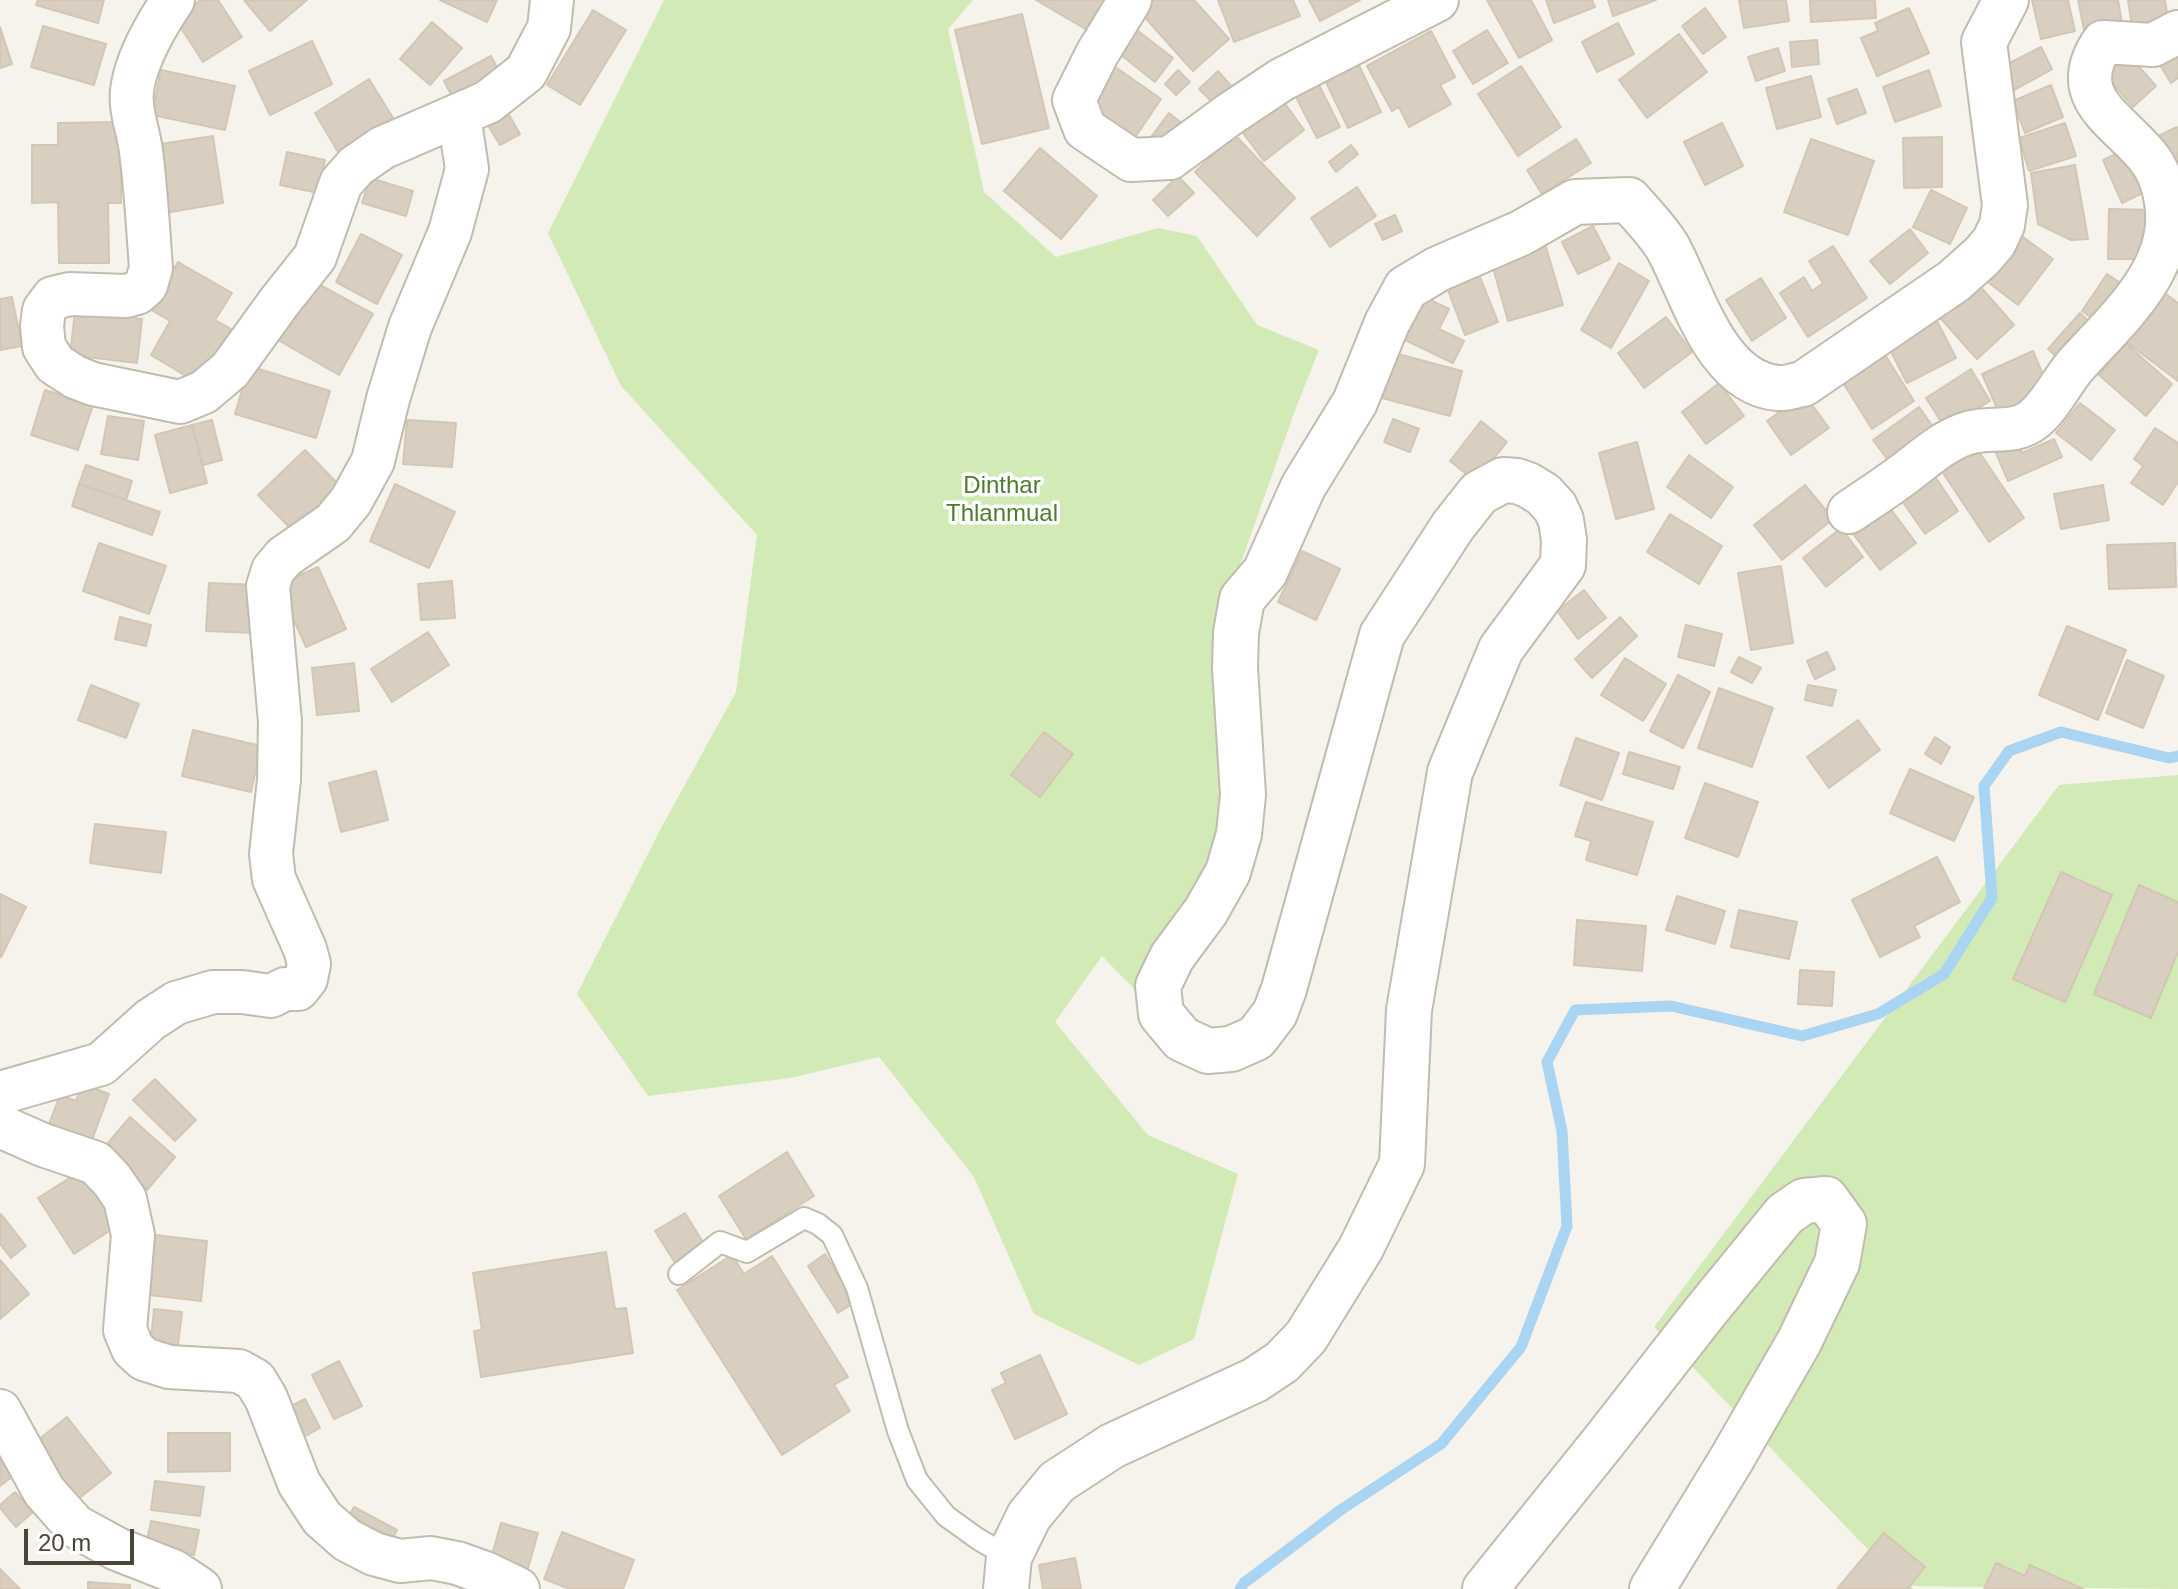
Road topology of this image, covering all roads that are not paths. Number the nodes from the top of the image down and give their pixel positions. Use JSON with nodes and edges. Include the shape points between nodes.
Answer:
{"nodes":[{"id":1,"x":173,"y":0,"type":"edge"},
{"id":2,"x":552,"y":0,"type":"edge"},
{"id":3,"x":1130,"y":0,"type":"edge"},
{"id":4,"x":1437,"y":0,"type":"edge"},
{"id":5,"x":2006,"y":0,"type":"edge"},
{"id":6,"x":2178,"y":32,"type":"edge"},
{"id":7,"x":459,"y":116,"type":"junction"},
{"id":8,"x":1849,"y":512,"type":"dead end"},
{"id":9,"x":0,"y":1093,"type":"edge"},
{"id":10,"x":0,"y":1126,"type":"edge"},
{"id":11,"x":679,"y":1274,"type":"dead end"},
{"id":12,"x":0,"y":1411,"type":"edge"},
{"id":13,"x":1008,"y":1573,"type":"edge"},
{"id":14,"x":200,"y":1589,"type":"edge"},
{"id":15,"x":518,"y":1589,"type":"edge"},
{"id":16,"x":1485,"y":1589,"type":"edge"},
{"id":17,"x":1652,"y":1589,"type":"edge"}],
"edges":[{"from":1,"to":7,"type":"street","via":[[148,42],[131,102],[141,149],[151,268],[146,285],[126,296],[53,298],[44,310],[44,347],[55,364],[75,377],[180,402],[204,392],[230,370],[315,257],[341,183],[356,166],[382,148]]},
{"from":2,"to":7,"type":"street","via":[[549,28],[526,72],[488,102]]},
{"from":3,"to":4,"type":"street","via":[[1074,100],[1085,129],[1131,160],[1170,158],[1281,80]]},
{"from":5,"to":13,"type":"street","via":[[1984,42],[2005,205],[1994,242],[1954,281],[1803,384],[1779,388],[1752,381],[1728,363],[1666,244],[1629,200],[1575,202],[1406,288],[1355,402],[1303,487],[1265,572],[1242,599],[1235,668],[1243,795],[1239,834],[1228,872],[1158,986],[1161,1014],[1182,1039],[1208,1051],[1231,1049],[1256,1038],[1275,1013],[1284,989],[1382,635],[1479,493],[1503,480],[1543,494],[1561,520],[1563,565],[1501,649],[1450,772],[1409,1010],[1402,1164],[1330,1302],[1282,1362],[1255,1380],[1112,1446],[1057,1482],[1029,1516]]},
{"from":6,"to":8,"type":"street","via":[[2153,45],[2103,42],[2090,66],[2102,111],[2149,158],[2167,205],[2161,255],[2137,295],[2026,426],[1966,433]]},
{"from":7,"to":9,"type":"street","via":[[467,169],[450,232],[410,327],[373,461],[333,523],[284,557],[268,586],[280,722],[271,854],[274,879],[305,949],[306,979],[298,989],[271,996],[213,992],[176,1003],[101,1064]]},
{"from":10,"to":15,"type":"street","via":[[96,1163],[125,1199],[133,1235],[125,1330],[144,1359],[169,1367],[239,1371],[255,1380],[299,1483],[322,1518],[347,1540],[400,1561],[431,1558],[457,1563]]},
{"from":11,"to":13,"type":"lane","via":[[720,1242],[747,1252],[804,1218],[832,1235],[857,1288],[917,1480],[946,1516],[978,1539]]},
{"from":12,"to":14,"type":"street","via":[[44,1491],[75,1526]]},
{"from":16,"to":17,"type":"street","via":[[1785,1214],[1804,1201],[1826,1199],[1844,1224],[1837,1263],[1799,1342]]}]}
